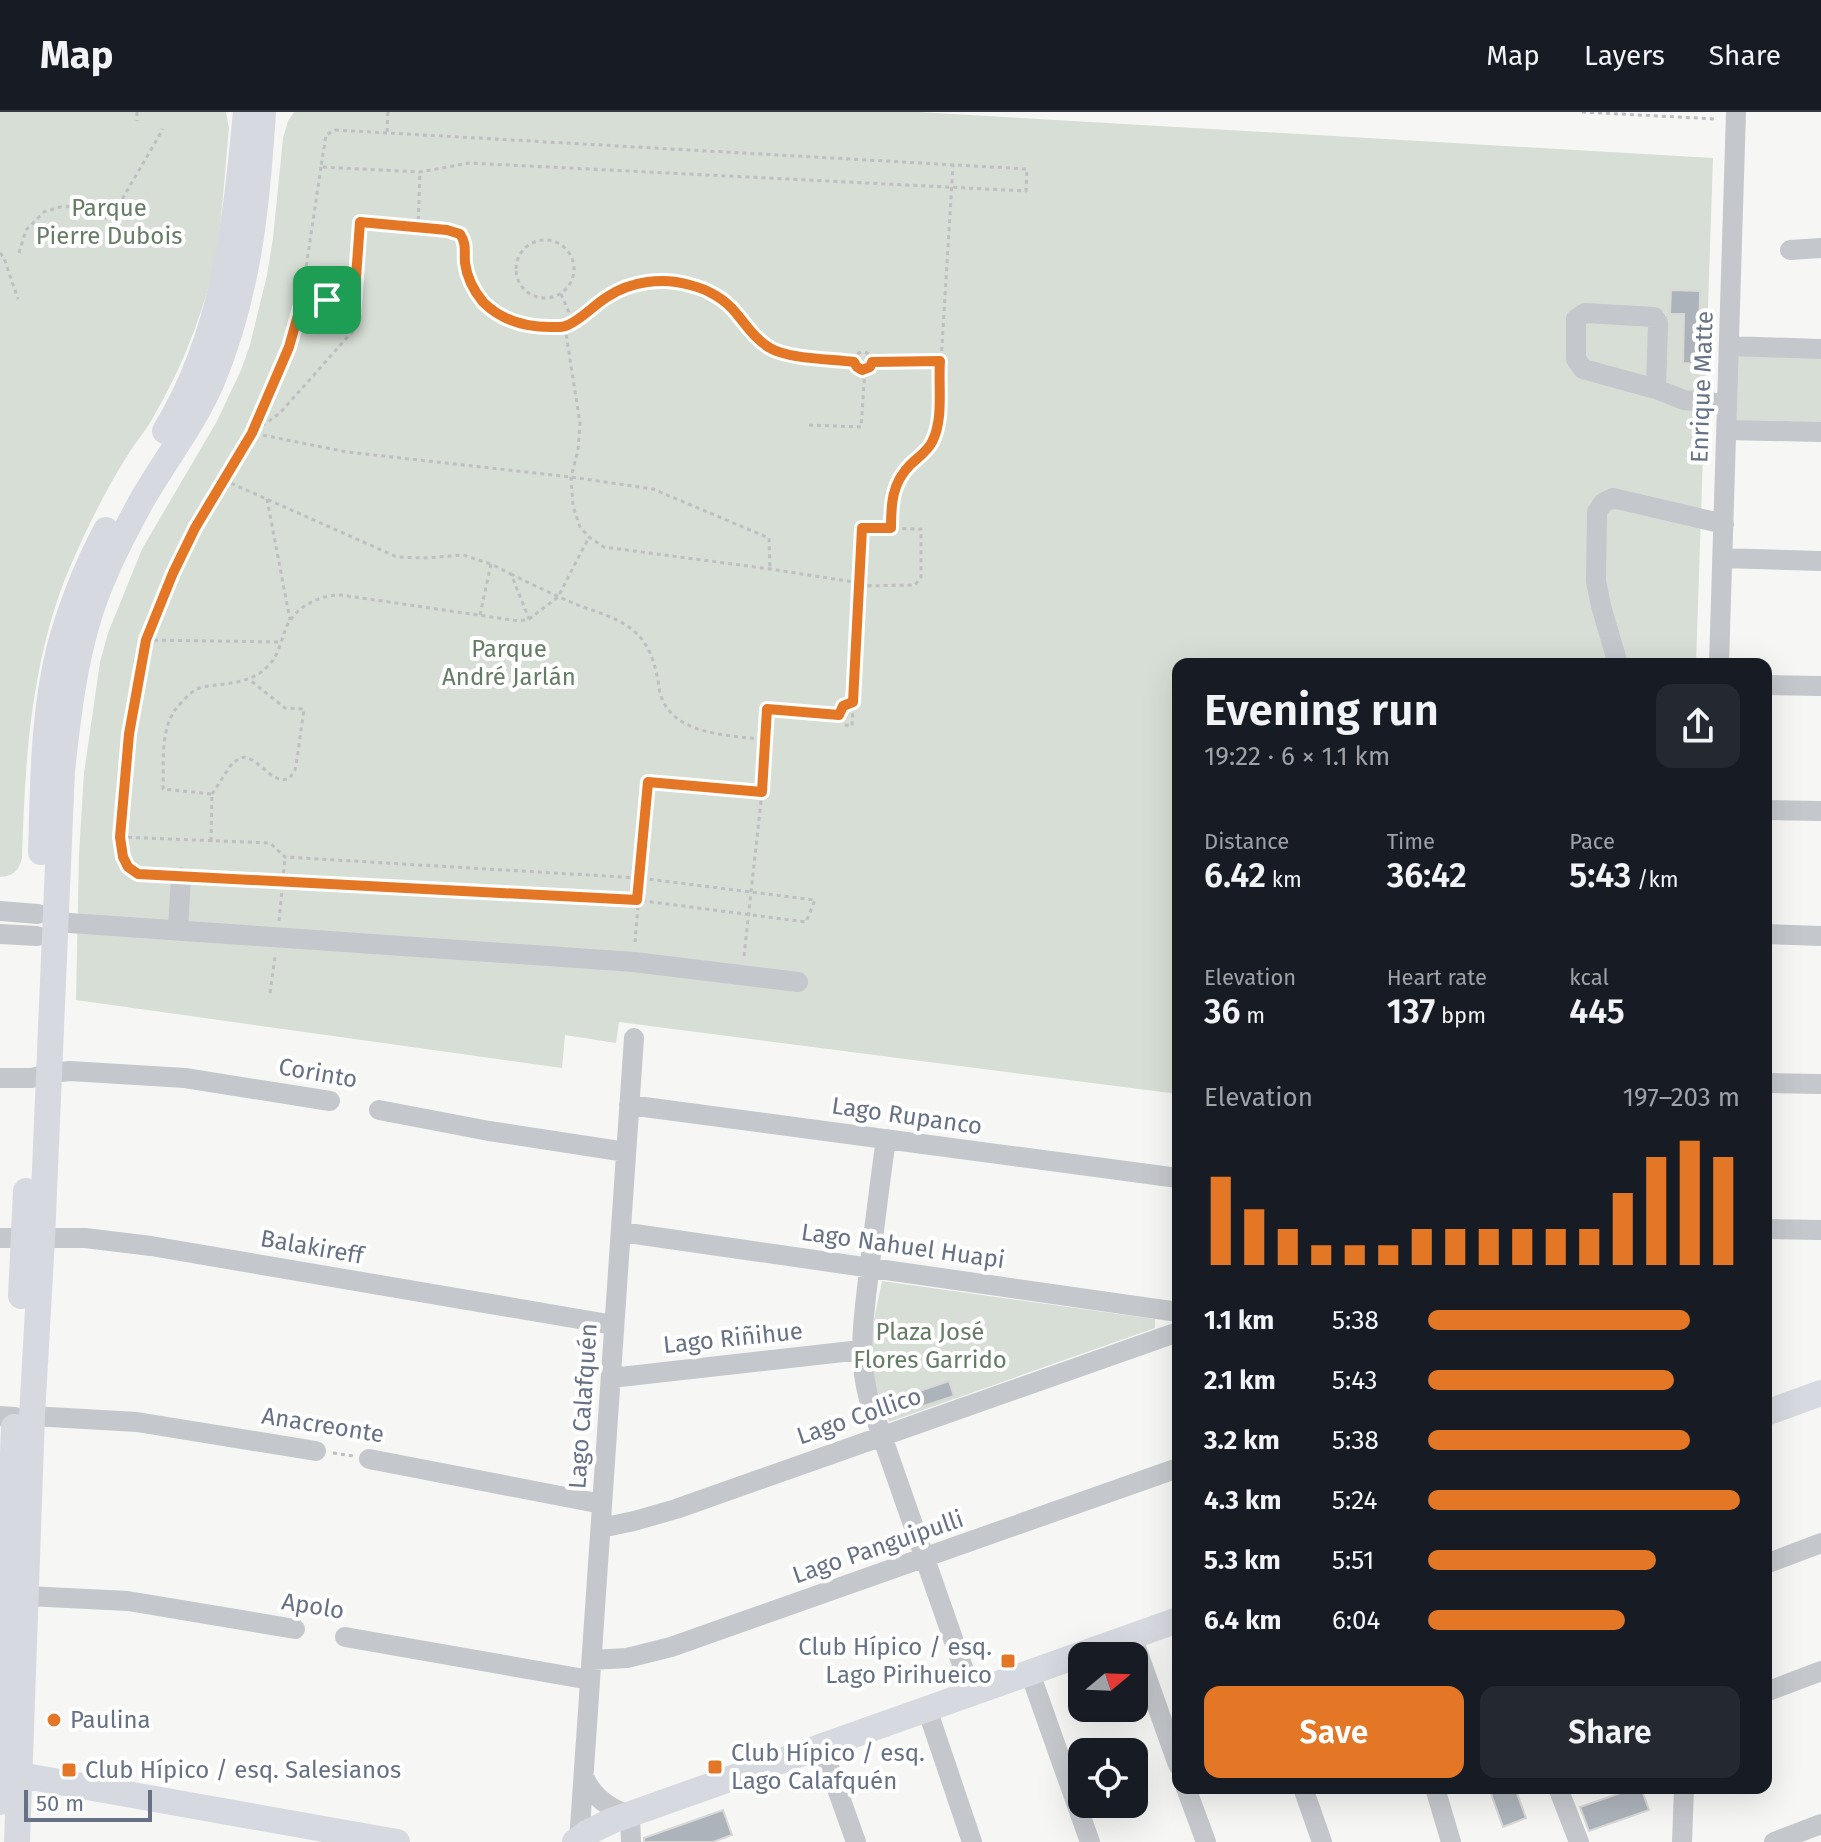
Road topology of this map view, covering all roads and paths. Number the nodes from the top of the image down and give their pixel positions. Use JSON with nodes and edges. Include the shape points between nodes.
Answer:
{"nodes":[{"id":1,"x":137,"y":112,"type":"edge"},
{"id":2,"x":246,"y":112,"type":"edge"},
{"id":3,"x":263,"y":112,"type":"edge"},
{"id":4,"x":388,"y":112,"type":"edge"},
{"id":5,"x":1582,"y":112,"type":"edge"},
{"id":6,"x":1736,"y":116,"type":"edge"},
{"id":7,"x":137,"y":121,"type":"dead end"},
{"id":8,"x":163,"y":129,"type":"dead end"},
{"id":9,"x":387,"y":133,"type":"junction"},
{"id":10,"x":953,"y":165,"type":"junction"},
{"id":11,"x":321,"y":167,"type":"junction"},
{"id":12,"x":420,"y":172,"type":"junction"},
{"id":13,"x":951,"y":188,"type":"junction"},
{"id":14,"x":418,"y":229,"type":"junction"},
{"id":15,"x":1821,"y":248,"type":"edge"},
{"id":16,"x":1790,"y":250,"type":"dead end"},
{"id":17,"x":0,"y":253,"type":"edge"},
{"id":18,"x":19,"y":253,"type":"dead end"},
{"id":19,"x":561,"y":294,"type":"junction"},
{"id":20,"x":18,"y":299,"type":"dead end"},
{"id":21,"x":300,"y":308,"type":"junction"},
{"id":22,"x":313,"y":311,"type":"junction"},
{"id":23,"x":338,"y":316,"type":"junction"},
{"id":24,"x":353,"y":319,"type":"junction"},
{"id":25,"x":573,"y":322,"type":"junction"},
{"id":26,"x":565,"y":327,"type":"junction"},
{"id":27,"x":1729,"y":346,"type":"junction"},
{"id":28,"x":1821,"y":349,"type":"edge"},
{"id":29,"x":940,"y":361,"type":"junction"},
{"id":30,"x":854,"y":362,"type":"junction"},
{"id":31,"x":872,"y":362,"type":"junction"},
{"id":32,"x":865,"y":370,"type":"junction"},
{"id":33,"x":1656,"y":389,"type":"junction"},
{"id":34,"x":1727,"y":404,"type":"junction"},
{"id":35,"x":809,"y":425,"type":"dead end"},
{"id":36,"x":1727,"y":430,"type":"junction"},
{"id":37,"x":1821,"y":432,"type":"edge"},
{"id":38,"x":252,"y":433,"type":"junction"},
{"id":39,"x":571,"y":477,"type":"junction"},
{"id":40,"x":224,"y":480,"type":"junction"},
{"id":41,"x":267,"y":499,"type":"junction"},
{"id":42,"x":1724,"y":524,"type":"junction"},
{"id":43,"x":891,"y":528,"type":"junction"},
{"id":44,"x":589,"y":537,"type":"junction"},
{"id":45,"x":1723,"y":558,"type":"junction"},
{"id":46,"x":1821,"y":561,"type":"edge"},
{"id":47,"x":491,"y":564,"type":"junction"},
{"id":48,"x":770,"y":569,"type":"junction"},
{"id":49,"x":511,"y":574,"type":"junction"},
{"id":50,"x":860,"y":584,"type":"junction"},
{"id":51,"x":558,"y":597,"type":"junction"},
{"id":52,"x":480,"y":615,"type":"junction"},
{"id":53,"x":529,"y":619,"type":"junction"},
{"id":54,"x":290,"y":620,"type":"junction"},
{"id":55,"x":146,"y":640,"type":"junction"},
{"id":56,"x":281,"y":642,"type":"junction"},
{"id":57,"x":1616,"y":658,"type":"edge"},
{"id":58,"x":1719,"y":658,"type":"edge"},
{"id":59,"x":248,"y":679,"type":"junction"},
{"id":60,"x":1772,"y":685,"type":"edge"},
{"id":61,"x":1821,"y":686,"type":"edge"},
{"id":62,"x":853,"y":702,"type":"junction"},
{"id":63,"x":839,"y":715,"type":"junction"},
{"id":64,"x":765,"y":740,"type":"junction"},
{"id":65,"x":762,"y":792,"type":"junction"},
{"id":66,"x":212,"y":794,"type":"junction"},
{"id":67,"x":1772,"y":810,"type":"edge"},
{"id":68,"x":1821,"y":811,"type":"edge"},
{"id":69,"x":120,"y":837,"type":"junction"},
{"id":70,"x":211,"y":842,"type":"junction"},
{"id":71,"x":181,"y":877,"type":"junction"},
{"id":72,"x":639,"y":878,"type":"junction"},
{"id":73,"x":752,"y":892,"type":"junction"},
{"id":74,"x":637,"y":900,"type":"junction"},
{"id":75,"x":0,"y":911,"type":"edge"},
{"id":76,"x":749,"y":914,"type":"junction"},
{"id":77,"x":44,"y":924,"type":"junction"},
{"id":78,"x":178,"y":930,"type":"junction"},
{"id":79,"x":0,"y":934,"type":"edge"},
{"id":80,"x":1772,"y":934,"type":"edge"},
{"id":81,"x":1821,"y":936,"type":"edge"},
{"id":82,"x":634,"y":962,"type":"junction"},
{"id":83,"x":742,"y":975,"type":"junction"},
{"id":84,"x":798,"y":982,"type":"dead end"},
{"id":85,"x":634,"y":1038,"type":"dead end"},
{"id":86,"x":41,"y":1076,"type":"junction"},
{"id":87,"x":0,"y":1078,"type":"edge"},
{"id":88,"x":1772,"y":1083,"type":"edge"},
{"id":89,"x":1821,"y":1084,"type":"edge"},
{"id":90,"x":330,"y":1101,"type":"dead end"},
{"id":91,"x":629,"y":1105,"type":"junction"},
{"id":92,"x":379,"y":1110,"type":"dead end"},
{"id":93,"x":886,"y":1139,"type":"junction"},
{"id":94,"x":626,"y":1152,"type":"junction"},
{"id":95,"x":1172,"y":1177,"type":"edge"},
{"id":96,"x":1772,"y":1229,"type":"edge"},
{"id":97,"x":1821,"y":1230,"type":"edge"},
{"id":98,"x":621,"y":1232,"type":"junction"},
{"id":99,"x":22,"y":1239,"type":"edge"},
{"id":100,"x":870,"y":1268,"type":"junction"},
{"id":101,"x":1172,"y":1311,"type":"edge"},
{"id":102,"x":614,"y":1325,"type":"junction"},
{"id":103,"x":1172,"y":1334,"type":"edge"},
{"id":104,"x":861,"y":1350,"type":"junction"},
{"id":105,"x":611,"y":1378,"type":"junction"},
{"id":106,"x":1821,"y":1393,"type":"edge"},
{"id":107,"x":1772,"y":1411,"type":"edge"},
{"id":108,"x":16,"y":1416,"type":"edge"},
{"id":109,"x":882,"y":1436,"type":"junction"},
{"id":110,"x":316,"y":1451,"type":"joint"},
{"id":111,"x":369,"y":1459,"type":"joint"},
{"id":112,"x":1172,"y":1470,"type":"edge"},
{"id":113,"x":602,"y":1504,"type":"junction"},
{"id":114,"x":601,"y":1528,"type":"junction"},
{"id":115,"x":1821,"y":1543,"type":"edge"},
{"id":116,"x":925,"y":1558,"type":"junction"},
{"id":117,"x":1772,"y":1562,"type":"edge"},
{"id":118,"x":11,"y":1596,"type":"edge"},
{"id":119,"x":1172,"y":1622,"type":"edge"},
{"id":120,"x":295,"y":1629,"type":"dead end"},
{"id":121,"x":1132,"y":1636,"type":"junction"},
{"id":122,"x":345,"y":1637,"type":"dead end"},
{"id":123,"x":591,"y":1670,"type":"junction"},
{"id":124,"x":1821,"y":1671,"type":"edge"},
{"id":125,"x":1030,"y":1673,"type":"junction"},
{"id":126,"x":1772,"y":1690,"type":"edge"},
{"id":127,"x":972,"y":1693,"type":"junction"},
{"id":128,"x":927,"y":1709,"type":"junction"},
{"id":129,"x":822,"y":1747,"type":"junction"},
{"id":130,"x":1172,"y":1748,"type":"edge"},
{"id":131,"x":7,"y":1773,"type":"edge"},
{"id":132,"x":584,"y":1777,"type":"junction"},
{"id":133,"x":1188,"y":1794,"type":"edge"},
{"id":134,"x":1305,"y":1794,"type":"edge"},
{"id":135,"x":1437,"y":1794,"type":"edge"},
{"id":136,"x":1563,"y":1794,"type":"edge"},
{"id":137,"x":1684,"y":1794,"type":"edge"},
{"id":138,"x":0,"y":1802,"type":"edge"},
{"id":139,"x":630,"y":1815,"type":"junction"},
{"id":140,"x":1821,"y":1824,"type":"edge"},
{"id":141,"x":577,"y":1841,"type":"edge"},
{"id":142,"x":17,"y":1842,"type":"edge"},
{"id":143,"x":397,"y":1842,"type":"edge"},
{"id":144,"x":631,"y":1842,"type":"edge"},
{"id":145,"x":856,"y":1842,"type":"edge"},
{"id":146,"x":972,"y":1842,"type":"edge"},
{"id":147,"x":1090,"y":1842,"type":"edge"},
{"id":148,"x":1206,"y":1842,"type":"edge"},
{"id":149,"x":1322,"y":1842,"type":"edge"},
{"id":150,"x":1451,"y":1842,"type":"edge"},
{"id":151,"x":1579,"y":1842,"type":"edge"},
{"id":152,"x":1682,"y":1842,"type":"edge"},
{"id":153,"x":1774,"y":1842,"type":"edge"}],
"edges":[{"from":1,"to":7,"type":"path"},
{"from":2,"to":77,"type":"main road","via":[[232,239],[214,318],[179,409],[89,564],[58,652],[47,738]]},
{"from":3,"to":77,"type":"main road","via":[[250,249],[225,350],[199,409],[118,545],[85,628],[65,742]]},
{"from":4,"to":9,"type":"path"},
{"from":5,"to":6,"type":"path"},
{"from":6,"to":27,"type":"street","name":"Enrique Matte"},
{"from":8,"to":18,"type":"path","via":[[110,220],[82,206],[44,212],[26,230]]},
{"from":9,"to":10,"type":"path"},
{"from":9,"to":11,"type":"path","via":[[335,130],[326,135]]},
{"from":10,"to":13,"type":"path"},
{"from":10,"to":13,"type":"path","via":[[1027,169],[1026,191]]},
{"from":11,"to":12,"type":"path"},
{"from":11,"to":21,"type":"path"},
{"from":12,"to":13,"type":"path","via":[[469,163]]},
{"from":12,"to":14,"type":"path"},
{"from":13,"to":29,"type":"path"},
{"from":14,"to":24,"type":"path","via":[[360,222]]},
{"from":14,"to":26,"type":"path","via":[[460,234],[470,282],[496,313],[526,326]]},
{"from":15,"to":16,"type":"street"},
{"from":17,"to":20,"type":"path"},
{"from":19,"to":19,"type":"path","via":[[574,271],[569,253],[554,241],[536,241],[516,261],[518,281],[541,299]]},
{"from":19,"to":25,"type":"path"},
{"from":21,"to":22,"type":"path"},
{"from":21,"to":38,"type":"path"},
{"from":22,"to":23,"type":"path"},
{"from":22,"to":23,"type":"path","via":[[323,326],[335,323]]},
{"from":22,"to":23,"type":"path","via":[[327,300],[335,304]]},
{"from":23,"to":24,"type":"path"},
{"from":24,"to":38,"type":"path","via":[[352,332],[331,358],[280,413]]},
{"from":25,"to":26,"type":"path"},
{"from":25,"to":30,"type":"path","via":[[618,291],[674,282],[722,300],[775,351]]},
{"from":26,"to":39,"type":"path","via":[[580,423]]},
{"from":27,"to":28,"type":"street"},
{"from":27,"to":34,"type":"street","name":"Enrique Matte"},
{"from":29,"to":31,"type":"path"},
{"from":29,"to":43,"type":"path","via":[[937,428],[895,487]]},
{"from":30,"to":31,"type":"path","via":[[864,352]]},
{"from":30,"to":32,"type":"path"},
{"from":31,"to":32,"type":"path"},
{"from":32,"to":35,"type":"path","via":[[861,427]]},
{"from":33,"to":33,"type":"street","via":[[1583,369],[1576,359],[1576,319],[1585,313],[1654,317]]},
{"from":33,"to":34,"type":"street","via":[[1684,400]]},
{"from":34,"to":36,"type":"street","name":"Enrique Matte"},
{"from":36,"to":37,"type":"street"},
{"from":36,"to":42,"type":"street","name":"Enrique Matte"},
{"from":38,"to":39,"type":"path","via":[[347,452]]},
{"from":38,"to":40,"type":"path"},
{"from":39,"to":44,"type":"path","via":[[575,519]]},
{"from":39,"to":48,"type":"path","via":[[653,489],[769,538]]},
{"from":40,"to":41,"type":"path"},
{"from":40,"to":55,"type":"path","via":[[184,551]]},
{"from":41,"to":47,"type":"path","via":[[397,557],[463,555]]},
{"from":41,"to":54,"type":"path"},
{"from":42,"to":45,"type":"street","name":"Enrique Matte"},
{"from":42,"to":57,"type":"street","via":[[1613,498],[1603,503],[1596,523],[1596,581]]},
{"from":43,"to":50,"type":"path","via":[[862,528]]},
{"from":43,"to":50,"type":"path","via":[[921,529],[921,577],[915,585]]},
{"from":44,"to":48,"type":"path","via":[[604,547]]},
{"from":44,"to":51,"type":"path"},
{"from":45,"to":46,"type":"street"},
{"from":45,"to":58,"type":"street","name":"Enrique Matte"},
{"from":47,"to":49,"type":"path"},
{"from":47,"to":52,"type":"path"},
{"from":48,"to":50,"type":"path"},
{"from":49,"to":51,"type":"path"},
{"from":49,"to":53,"type":"path"},
{"from":50,"to":62,"type":"path"},
{"from":51,"to":53,"type":"path"},
{"from":51,"to":64,"type":"path","via":[[636,632],[652,656],[663,702],[682,722],[700,730]]},
{"from":52,"to":53,"type":"path"},
{"from":52,"to":54,"type":"path","via":[[329,595]]},
{"from":54,"to":56,"type":"path"},
{"from":55,"to":56,"type":"path"},
{"from":55,"to":69,"type":"path","via":[[129,734]]},
{"from":56,"to":59,"type":"path","via":[[269,666]]},
{"from":59,"to":66,"type":"path","via":[[199,688],[166,726],[163,789]]},
{"from":59,"to":66,"type":"path","via":[[285,708],[304,709],[295,770],[281,780],[244,757],[233,762]]},
{"from":60,"to":61,"type":"street"},
{"from":62,"to":63,"type":"path"},
{"from":62,"to":63,"type":"path","via":[[852,726],[844,725]]},
{"from":63,"to":64,"type":"path","via":[[767,709]]},
{"from":64,"to":65,"type":"path"},
{"from":65,"to":72,"type":"path","via":[[648,782]]},
{"from":65,"to":73,"type":"path"},
{"from":66,"to":70,"type":"path"},
{"from":67,"to":68,"type":"street"},
{"from":69,"to":70,"type":"path"},
{"from":69,"to":71,"type":"path","via":[[123,857],[138,874]]},
{"from":70,"to":72,"type":"path","via":[[270,843],[285,857]]},
{"from":71,"to":74,"type":"path"},
{"from":71,"to":78,"type":"street"},
{"from":72,"to":73,"type":"path"},
{"from":72,"to":74,"type":"path"},
{"from":73,"to":76,"type":"path"},
{"from":73,"to":76,"type":"path","via":[[815,900],[806,922]]},
{"from":74,"to":76,"type":"path"},
{"from":74,"to":82,"type":"path"},
{"from":75,"to":77,"type":"street"},
{"from":76,"to":83,"type":"path"},
{"from":77,"to":78,"type":"street"},
{"from":77,"to":79,"type":"street"},
{"from":77,"to":86,"type":"main road"},
{"from":78,"to":82,"type":"street"},
{"from":80,"to":81,"type":"street"},
{"from":82,"to":83,"type":"street"},
{"from":83,"to":84,"type":"street"},
{"from":85,"to":91,"type":"street","name":"Lago Calafquén"},
{"from":86,"to":87,"type":"street","name":"Corinto"},
{"from":86,"to":90,"type":"street","name":"Corinto","via":[[70,1071],[185,1078]]},
{"from":86,"to":99,"type":"main road"},
{"from":88,"to":89,"type":"street"},
{"from":91,"to":93,"type":"street","name":"Lago Rupanco"},
{"from":91,"to":94,"type":"street","name":"Lago Calafquén"},
{"from":92,"to":94,"type":"street","name":"Corinto"},
{"from":93,"to":95,"type":"street","name":"Lago Rupanco"},
{"from":93,"to":100,"type":"street"},
{"from":94,"to":98,"type":"street","name":"Lago Calafquén"},
{"from":96,"to":97,"type":"street"},
{"from":98,"to":100,"type":"street","name":"Lago Nahuel Huapi"},
{"from":98,"to":102,"type":"street","name":"Lago Calafquén"},
{"from":99,"to":102,"type":"street","name":"Balakireff","via":[[85,1238],[151,1246]]},
{"from":99,"to":108,"type":"main road"},
{"from":100,"to":101,"type":"street","name":"Lago Nahuel Huapi"},
{"from":100,"to":104,"type":"street"},
{"from":102,"to":105,"type":"street","name":"Lago Calafquén"},
{"from":103,"to":109,"type":"street","name":"Lago Collico"},
{"from":104,"to":105,"type":"street","name":"Lago Riñihue"},
{"from":104,"to":109,"type":"street"},
{"from":105,"to":113,"type":"street","name":"Lago Calafquén"},
{"from":106,"to":107,"type":"main road"},
{"from":108,"to":110,"type":"street","name":"Anacreonte","via":[[137,1422]]},
{"from":108,"to":118,"type":"main road","via":[[20,1504]]},
{"from":109,"to":114,"type":"street","name":"Lago Collico","via":[[676,1509]]},
{"from":109,"to":116,"type":"street"},
{"from":110,"to":111,"type":"path","name":"Anacreonte"},
{"from":111,"to":113,"type":"street","name":"Anacreonte"},
{"from":112,"to":116,"type":"street","name":"Lago Panguipulli"},
{"from":113,"to":114,"type":"street","name":"Lago Calafquén"},
{"from":114,"to":123,"type":"street","name":"Lago Calafquén"},
{"from":115,"to":117,"type":"street"},
{"from":116,"to":123,"type":"street","name":"Lago Panguipulli"},
{"from":116,"to":127,"type":"street"},
{"from":118,"to":120,"type":"street","name":"Apolo","via":[[128,1601]]},
{"from":118,"to":131,"type":"main road"},
{"from":119,"to":121,"type":"main road"},
{"from":121,"to":125,"type":"main road"},
{"from":121,"to":130,"type":"street"},
{"from":122,"to":123,"type":"street","name":"Apolo"},
{"from":123,"to":132,"type":"street","name":"Lago Calafquén"},
{"from":124,"to":126,"type":"street"},
{"from":125,"to":127,"type":"main road"},
{"from":125,"to":147,"type":"street"},
{"from":127,"to":128,"type":"main road"},
{"from":128,"to":129,"type":"main road"},
{"from":128,"to":146,"type":"street"},
{"from":129,"to":139,"type":"main road"},
{"from":129,"to":145,"type":"street"},
{"from":131,"to":138,"type":"main road"},
{"from":131,"to":142,"type":"main road"},
{"from":131,"to":143,"type":"main road"},
{"from":132,"to":139,"type":"street","via":[[599,1799]]},
{"from":132,"to":141,"type":"street","name":"Lago Calafquén"},
{"from":133,"to":148,"type":"street"},
{"from":134,"to":149,"type":"street"},
{"from":135,"to":150,"type":"street"},
{"from":136,"to":151,"type":"street"},
{"from":137,"to":152,"type":"street"},
{"from":139,"to":141,"type":"main road"},
{"from":139,"to":144,"type":"street"},
{"from":140,"to":153,"type":"street"}]}
